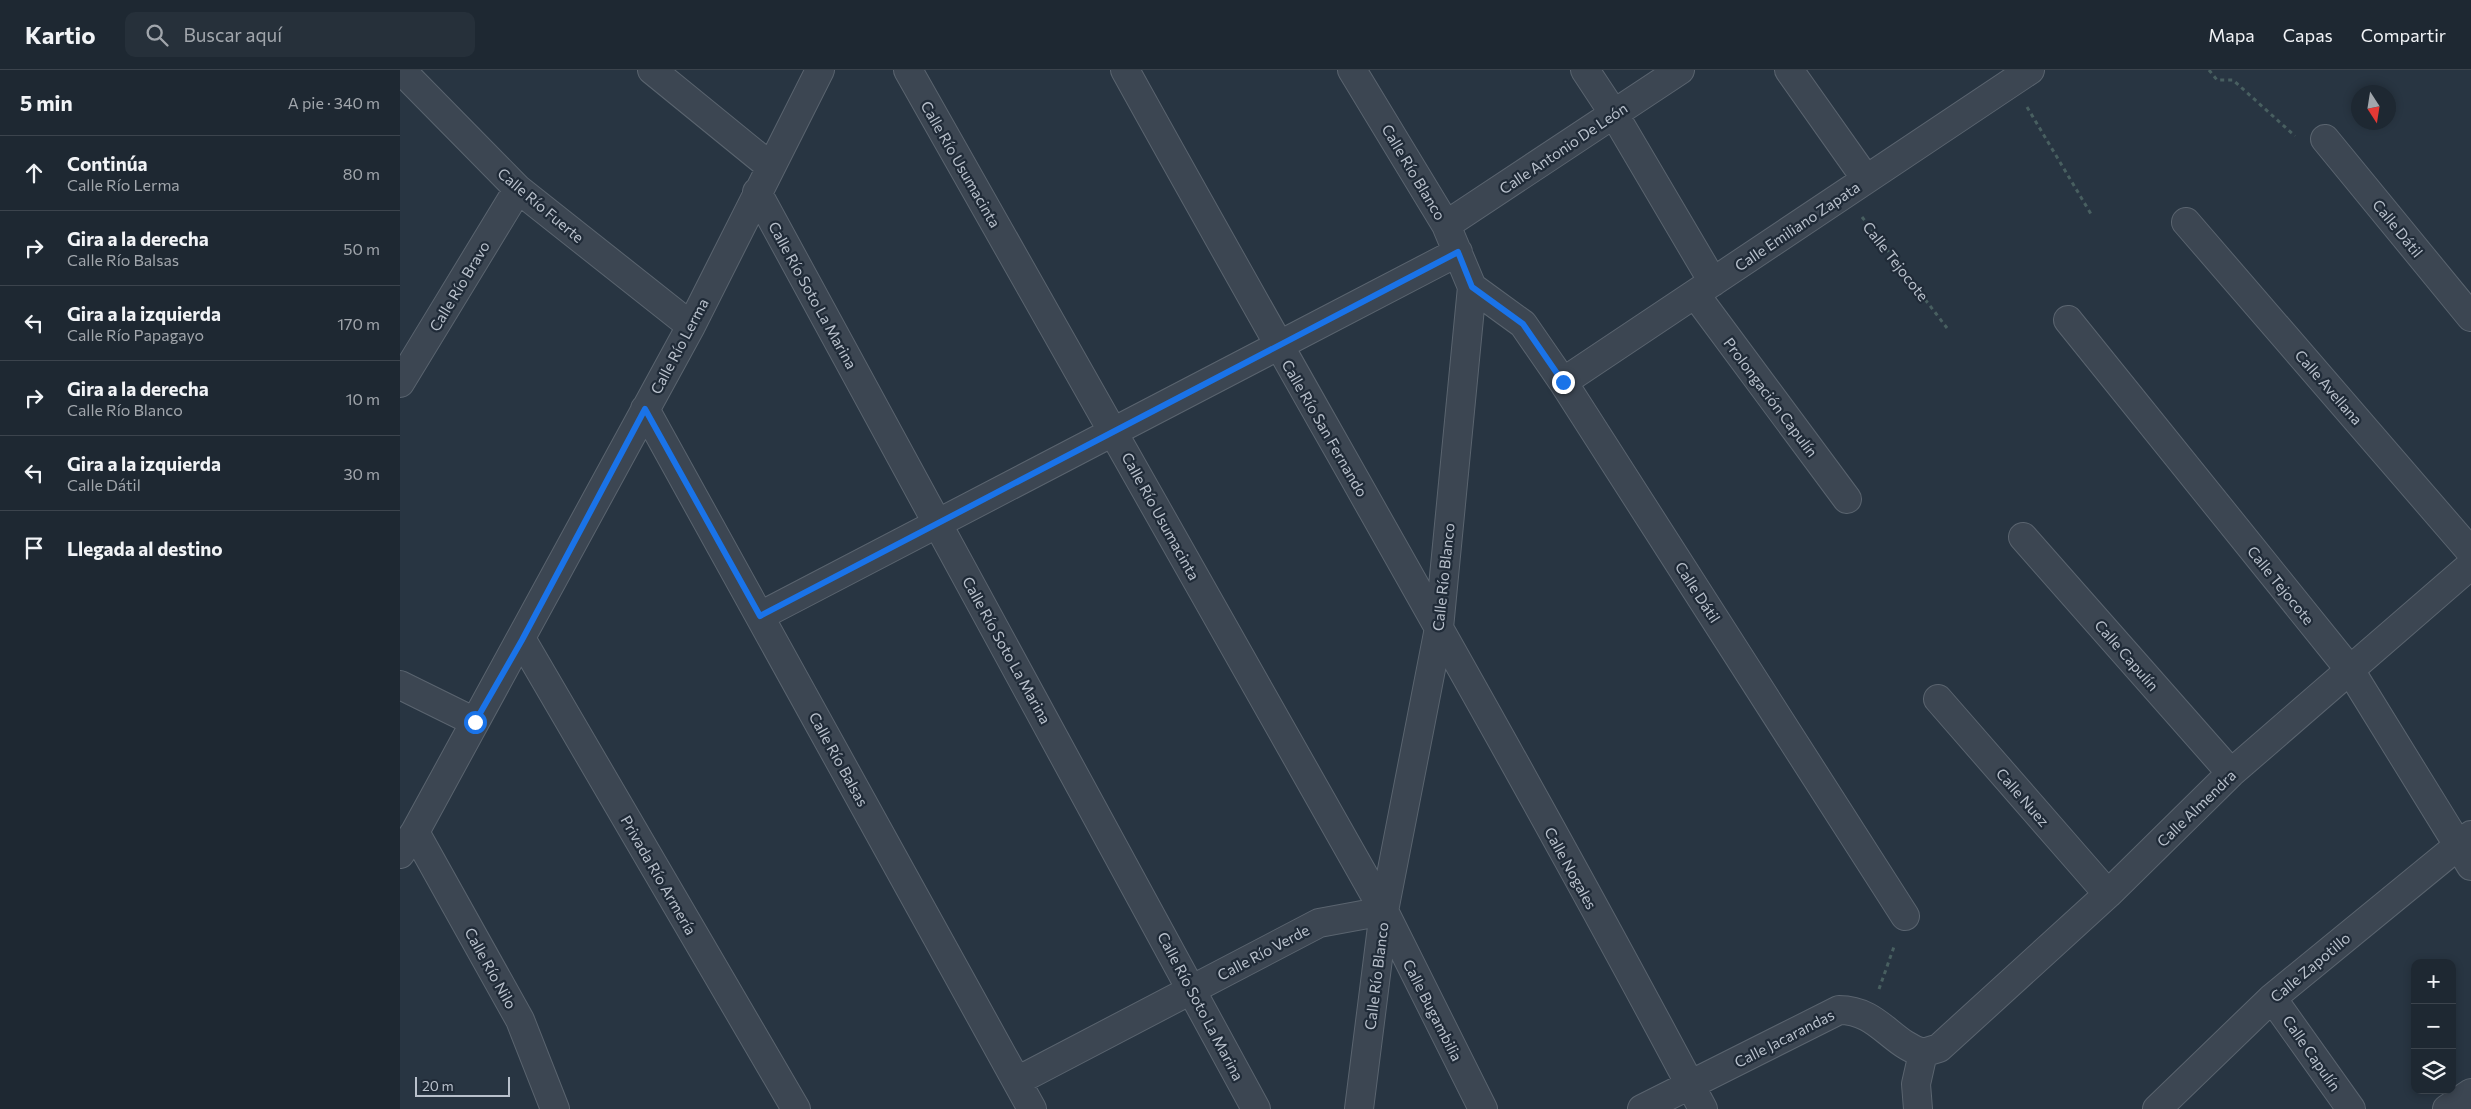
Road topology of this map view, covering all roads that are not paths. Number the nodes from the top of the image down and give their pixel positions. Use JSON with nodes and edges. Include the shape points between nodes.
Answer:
{"nodes":[{"id":1,"x":401,"y":70,"type":"edge"},
{"id":2,"x":652,"y":70,"type":"edge"},
{"id":3,"x":820,"y":70,"type":"edge"},
{"id":4,"x":908,"y":70,"type":"edge"},
{"id":5,"x":1125,"y":70,"type":"edge"},
{"id":6,"x":1352,"y":70,"type":"edge"},
{"id":7,"x":1585,"y":70,"type":"edge"},
{"id":8,"x":1680,"y":70,"type":"edge"},
{"id":9,"x":1789,"y":70,"type":"edge"},
{"id":10,"x":2016,"y":74,"type":"edge"},
{"id":11,"x":1614,"y":114,"type":"junction"},
{"id":12,"x":2325,"y":139,"type":"road end"},
{"id":13,"x":771,"y":167,"type":"junction"},
{"id":14,"x":1855,"y":187,"type":"junction"},
{"id":15,"x":518,"y":190,"type":"junction"},
{"id":16,"x":757,"y":192,"type":"junction"},
{"id":17,"x":2186,"y":222,"type":"dead end"},
{"id":18,"x":1446,"y":225,"type":"junction"},
{"id":19,"x":1458,"y":252,"type":"junction"},
{"id":20,"x":1472,"y":287,"type":"junction"},
{"id":21,"x":1704,"y":288,"type":"junction"},
{"id":22,"x":2471,"y":317,"type":"edge"},
{"id":23,"x":2068,"y":320,"type":"dead end"},
{"id":24,"x":692,"y":326,"type":"junction"},
{"id":25,"x":1278,"y":346,"type":"junction"},
{"id":26,"x":1563,"y":382,"type":"junction"},
{"id":27,"x":400,"y":383,"type":"edge"},
{"id":28,"x":645,"y":409,"type":"junction"},
{"id":29,"x":1114,"y":432,"type":"junction"},
{"id":30,"x":1847,"y":499,"type":"dead end"},
{"id":31,"x":938,"y":524,"type":"junction"},
{"id":32,"x":2023,"y":537,"type":"dead end"},
{"id":33,"x":2471,"y":552,"type":"edge"},
{"id":34,"x":2471,"y":565,"type":"edge"},
{"id":35,"x":760,"y":616,"type":"junction"},
{"id":36,"x":1439,"y":628,"type":"junction"},
{"id":37,"x":522,"y":640,"type":"junction"},
{"id":38,"x":2350,"y":670,"type":"junction"},
{"id":39,"x":400,"y":685,"type":"edge"},
{"id":40,"x":1938,"y":699,"type":"dead end"},
{"id":41,"x":475,"y":722,"type":"junction"},
{"id":42,"x":2231,"y":774,"type":"junction"},
{"id":43,"x":415,"y":832,"type":"junction"},
{"id":44,"x":2467,"y":849,"type":"edge"},
{"id":45,"x":400,"y":854,"type":"edge"},
{"id":46,"x":2108,"y":894,"type":"junction"},
{"id":47,"x":1384,"y":911,"type":"junction"},
{"id":48,"x":1905,"y":916,"type":"road end"},
{"id":49,"x":1192,"y":990,"type":"junction"},
{"id":50,"x":2272,"y":998,"type":"junction"},
{"id":51,"x":1923,"y":1053,"type":"junction"},
{"id":52,"x":1017,"y":1082,"type":"junction"},
{"id":53,"x":1691,"y":1085,"type":"junction"},
{"id":54,"x":2471,"y":1093,"type":"edge"},
{"id":55,"x":555,"y":1109,"type":"edge"},
{"id":56,"x":796,"y":1109,"type":"edge"},
{"id":57,"x":1032,"y":1109,"type":"edge"},
{"id":58,"x":1256,"y":1109,"type":"edge"},
{"id":59,"x":1359,"y":1109,"type":"edge"},
{"id":60,"x":1483,"y":1109,"type":"edge"},
{"id":61,"x":1642,"y":1109,"type":"edge"},
{"id":62,"x":1703,"y":1109,"type":"edge"},
{"id":63,"x":1918,"y":1109,"type":"edge"},
{"id":64,"x":2157,"y":1109,"type":"edge"},
{"id":65,"x":2351,"y":1109,"type":"edge"},
{"id":66,"x":2447,"y":1109,"type":"edge"}],
"edges":[{"from":1,"to":15,"type":"street","name":"Calle Río Fuerte"},
{"from":2,"to":13,"type":"street"},
{"from":3,"to":13,"type":"street","name":"Calle Río Lerma"},
{"from":4,"to":29,"type":"street","name":"Calle Río Usumacinta"},
{"from":5,"to":25,"type":"street","name":"Calle Río San Fernando"},
{"from":6,"to":18,"type":"street","name":"Calle Río Blanco"},
{"from":7,"to":11,"type":"street","name":"Prolongación Capulín"},
{"from":8,"to":11,"type":"street","name":"Calle Antonio De León"},
{"from":9,"to":14,"type":"street"},
{"from":10,"to":14,"type":"street","name":"Calle Emiliano Zapata"},
{"from":11,"to":18,"type":"street","name":"Calle Antonio De León"},
{"from":11,"to":21,"type":"street","name":"Prolongación Capulín"},
{"from":12,"to":22,"type":"street","name":"Calle Dátil"},
{"from":13,"to":16,"type":"street","name":"Calle Río Lerma"},
{"from":14,"to":21,"type":"street","name":"Calle Emiliano Zapata"},
{"from":15,"to":24,"type":"street","name":"Calle Río Fuerte"},
{"from":15,"to":27,"type":"street","name":"Calle Río Bravo"},
{"from":16,"to":24,"type":"street","name":"Calle Río Lerma"},
{"from":16,"to":31,"type":"street","name":"Calle Río Soto La Marina"},
{"from":17,"to":33,"type":"street","name":"Calle Avellana"},
{"from":18,"to":19,"type":"street","name":"Calle Río Blanco"},
{"from":19,"to":20,"type":"street","name":"Calle Río Blanco"},
{"from":19,"to":25,"type":"street"},
{"from":20,"to":26,"type":"street","name":"Calle Dátil","via":[[1523,324]]},
{"from":20,"to":36,"type":"street","name":"Calle Río Blanco"},
{"from":21,"to":26,"type":"street","name":"Calle Emiliano Zapata"},
{"from":21,"to":30,"type":"street","name":"Prolongación Capulín"},
{"from":23,"to":38,"type":"street","name":"Calle Tejocote"},
{"from":24,"to":28,"type":"street","name":"Calle Río Lerma"},
{"from":25,"to":29,"type":"street"},
{"from":25,"to":36,"type":"street","name":"Calle Río San Fernando"},
{"from":26,"to":48,"type":"street","name":"Calle Dátil"},
{"from":28,"to":35,"type":"street","name":"Calle Río Balsas"},
{"from":28,"to":37,"type":"street","name":"Calle Río Lerma"},
{"from":29,"to":31,"type":"street"},
{"from":29,"to":47,"type":"street","name":"Calle Río Usumacinta"},
{"from":31,"to":35,"type":"street"},
{"from":31,"to":49,"type":"street","name":"Calle Río Soto La Marina"},
{"from":32,"to":42,"type":"street","name":"Calle Capulín"},
{"from":34,"to":38,"type":"street","name":"Calle Almendra"},
{"from":35,"to":52,"type":"street","name":"Calle Río Balsas"},
{"from":36,"to":47,"type":"street","name":"Calle Río Blanco"},
{"from":36,"to":53,"type":"street","name":"Calle Nogales"},
{"from":37,"to":41,"type":"street","name":"Calle Río Lerma"},
{"from":37,"to":56,"type":"street","name":"Privada Río Armería"},
{"from":38,"to":42,"type":"street","name":"Calle Almendra"},
{"from":38,"to":44,"type":"street","name":"Calle Tejocote"},
{"from":39,"to":41,"type":"street"},
{"from":40,"to":46,"type":"street","name":"Calle Nuez"},
{"from":41,"to":43,"type":"street","name":"Calle Río Lerma"},
{"from":42,"to":46,"type":"street","name":"Calle Almendra"},
{"from":43,"to":45,"type":"street","name":"Calle Río Lerma"},
{"from":43,"to":55,"type":"street","name":"Calle Río Nilo","via":[[520,1020]]},
{"from":44,"to":50,"type":"street","name":"Calle Zapotillo"},
{"from":46,"to":51,"type":"street","name":"Calle Almendra","via":[[1939,1048]]},
{"from":47,"to":49,"type":"street","name":"Calle Río Verde","via":[[1319,923]]},
{"from":47,"to":59,"type":"street","name":"Calle Río Blanco"},
{"from":47,"to":60,"type":"street","name":"Calle Bugambilia"},
{"from":49,"to":52,"type":"street","name":"Calle Río Verde"},
{"from":49,"to":58,"type":"street","name":"Calle Río Soto La Marina"},
{"from":50,"to":64,"type":"street","name":"Calle Zapotillo"},
{"from":50,"to":65,"type":"street","name":"Calle Capulín"},
{"from":51,"to":53,"type":"street","name":"Calle Jacarandas","via":[[1911,1049],[1869,1016],[1854,1010],[1839,1010]]},
{"from":51,"to":63,"type":"street","via":[[1916,1084]]},
{"from":52,"to":57,"type":"street","name":"Calle Río Balsas"},
{"from":53,"to":61,"type":"street","name":"Calle Jacarandas"},
{"from":53,"to":62,"type":"street","name":"Calle Nogales"},
{"from":54,"to":66,"type":"street"}]}
